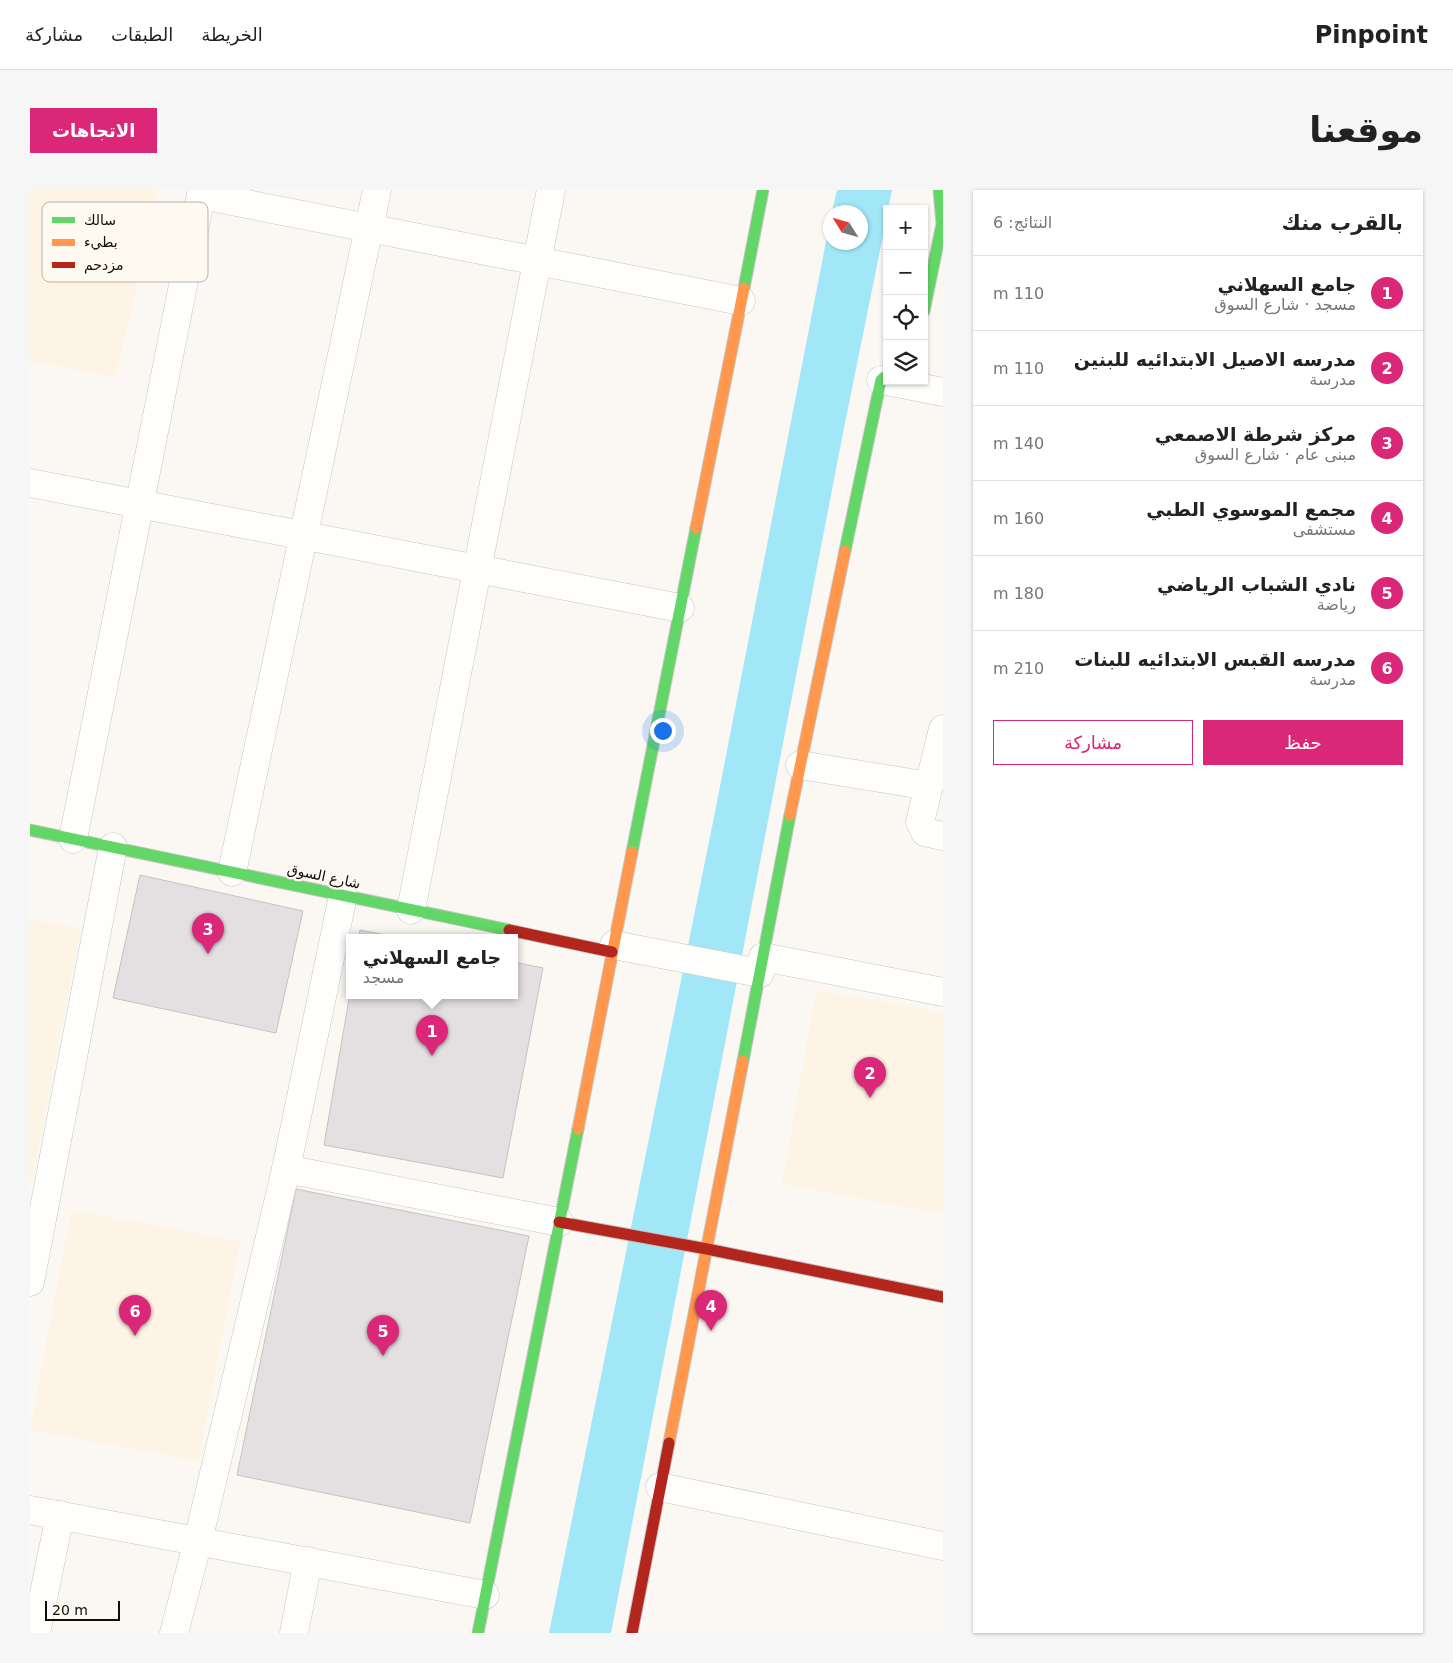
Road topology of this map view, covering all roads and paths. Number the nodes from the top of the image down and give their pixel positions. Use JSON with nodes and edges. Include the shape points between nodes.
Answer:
{"nodes":[{"id":1,"x":377,"y":190,"type":"edge"},
{"id":2,"x":551,"y":190,"type":"edge"},
{"id":3,"x":763,"y":190,"type":"edge"},
{"id":4,"x":939,"y":190,"type":"edge"},
{"id":5,"x":201,"y":192,"type":"edge"},
{"id":6,"x":942,"y":224,"type":"edge"},
{"id":7,"x":369,"y":228,"type":"junction"},
{"id":8,"x":537,"y":261,"type":"junction"},
{"id":9,"x":183,"y":282,"type":"edge"},
{"id":10,"x":927,"y":295,"type":"edge"},
{"id":11,"x":741,"y":301,"type":"junction"},
{"id":12,"x":883,"y":383,"type":"edge"},
{"id":13,"x":914,"y":385,"type":"edge"},
{"id":14,"x":943,"y":392,"type":"edge"},
{"id":15,"x":30,"y":483,"type":"edge"},
{"id":16,"x":139,"y":504,"type":"junction"},
{"id":17,"x":303,"y":536,"type":"junction"},
{"id":18,"x":477,"y":569,"type":"junction"},
{"id":19,"x":680,"y":608,"type":"junction"},
{"id":20,"x":943,"y":729,"type":"edge"},
{"id":21,"x":800,"y":765,"type":"junction"},
{"id":22,"x":929,"y":786,"type":"junction"},
{"id":23,"x":30,"y":830,"type":"edge"},
{"id":24,"x":943,"y":836,"type":"edge"},
{"id":25,"x":73,"y":839,"type":"junction"},
{"id":26,"x":113,"y":847,"type":"junction"},
{"id":27,"x":232,"y":872,"type":"junction"},
{"id":28,"x":343,"y":896,"type":"junction"},
{"id":29,"x":411,"y":910,"type":"junction"},
{"id":30,"x":613,"y":948,"type":"junction"},
{"id":31,"x":762,"y":965,"type":"junction"},
{"id":32,"x":943,"y":992,"type":"edge"},
{"id":33,"x":286,"y":1169,"type":"junction"},
{"id":34,"x":559,"y":1222,"type":"junction"},
{"id":35,"x":706,"y":1249,"type":"junction"},
{"id":36,"x":30,"y":1282,"type":"edge"},
{"id":37,"x":943,"y":1297,"type":"edge"},
{"id":38,"x":660,"y":1487,"type":"junction"},
{"id":39,"x":30,"y":1510,"type":"edge"},
{"id":40,"x":60,"y":1515,"type":"junction"},
{"id":41,"x":198,"y":1541,"type":"junction"},
{"id":42,"x":943,"y":1546,"type":"edge"},
{"id":43,"x":308,"y":1561,"type":"junction"},
{"id":44,"x":485,"y":1594,"type":"junction"},
{"id":45,"x":36,"y":1633,"type":"edge"},
{"id":46,"x":174,"y":1633,"type":"edge"},
{"id":47,"x":294,"y":1633,"type":"edge"},
{"id":48,"x":478,"y":1633,"type":"edge"},
{"id":49,"x":632,"y":1633,"type":"edge"}],
"edges":[{"from":1,"to":7,"type":"street"},
{"from":2,"to":8,"type":"street"},
{"from":3,"to":11,"type":"street"},
{"from":4,"to":6,"type":"street"},
{"from":5,"to":7,"type":"street"},
{"from":6,"to":10,"type":"street"},
{"from":7,"to":8,"type":"street"},
{"from":7,"to":17,"type":"street"},
{"from":8,"to":11,"type":"street"},
{"from":8,"to":18,"type":"street"},
{"from":9,"to":16,"type":"street"},
{"from":11,"to":19,"type":"street"},
{"from":12,"to":21,"type":"street"},
{"from":13,"to":14,"type":"street"},
{"from":15,"to":16,"type":"street"},
{"from":16,"to":17,"type":"street"},
{"from":16,"to":25,"type":"street"},
{"from":17,"to":18,"type":"street"},
{"from":17,"to":27,"type":"street"},
{"from":18,"to":19,"type":"street"},
{"from":18,"to":29,"type":"street"},
{"from":19,"to":30,"type":"street"},
{"from":20,"to":22,"type":"street"},
{"from":21,"to":22,"type":"street"},
{"from":21,"to":31,"type":"street"},
{"from":22,"to":24,"type":"street","via":[[920,822],[925,832]]},
{"from":23,"to":25,"type":"street","name":"شارع السوق"},
{"from":25,"to":26,"type":"street","name":"شارع السوق"},
{"from":26,"to":27,"type":"street","name":"شارع السوق"},
{"from":26,"to":36,"type":"street"},
{"from":27,"to":28,"type":"street","name":"شارع السوق"},
{"from":28,"to":29,"type":"street","name":"شارع السوق"},
{"from":28,"to":33,"type":"street"},
{"from":29,"to":30,"type":"street","name":"شارع السوق"},
{"from":30,"to":31,"type":"street"},
{"from":30,"to":34,"type":"street"},
{"from":31,"to":32,"type":"street"},
{"from":31,"to":35,"type":"street"},
{"from":33,"to":34,"type":"street"},
{"from":33,"to":41,"type":"street"},
{"from":34,"to":35,"type":"street"},
{"from":34,"to":44,"type":"street"},
{"from":35,"to":37,"type":"street"},
{"from":35,"to":38,"type":"street"},
{"from":38,"to":42,"type":"street"},
{"from":38,"to":49,"type":"street"},
{"from":39,"to":40,"type":"street"},
{"from":40,"to":41,"type":"street"},
{"from":40,"to":45,"type":"street"},
{"from":41,"to":43,"type":"street"},
{"from":41,"to":46,"type":"street"},
{"from":43,"to":44,"type":"street"},
{"from":43,"to":47,"type":"street"},
{"from":44,"to":48,"type":"street"}]}
